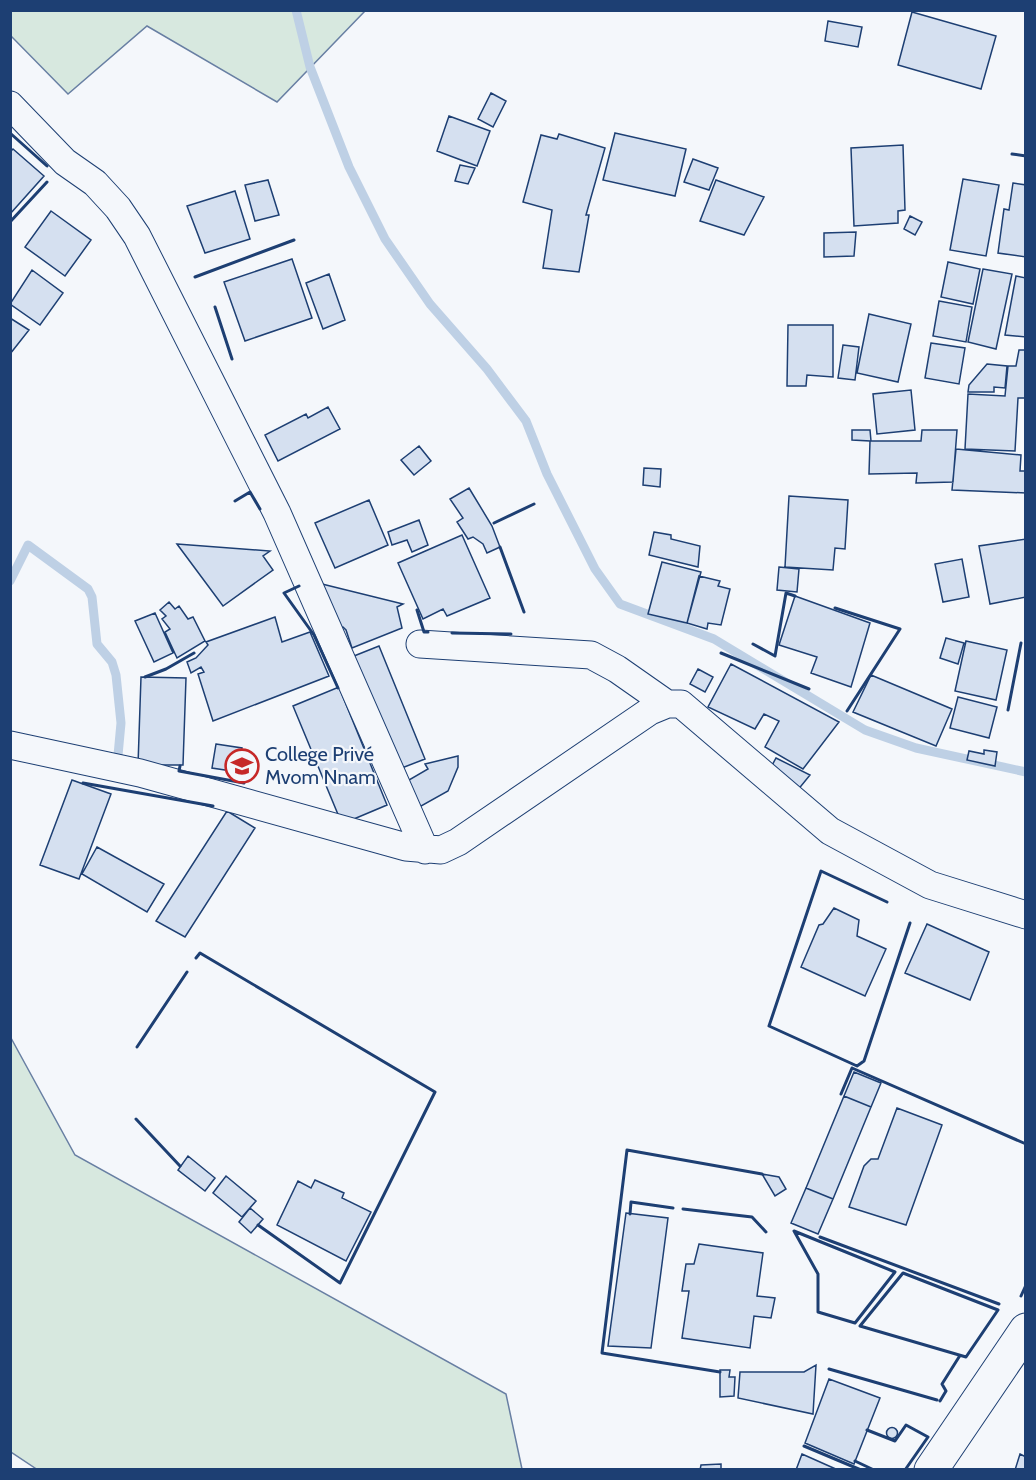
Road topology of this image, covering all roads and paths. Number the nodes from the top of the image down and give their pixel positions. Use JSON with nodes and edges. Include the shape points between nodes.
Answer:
{"nodes":[{"id":1,"x":10,"y":105,"type":"edge"},
{"id":2,"x":420,"y":644,"type":"dead end"},
{"id":3,"x":667,"y":704,"type":"junction"},
{"id":4,"x":10,"y":745,"type":"edge"},
{"id":5,"x":424,"y":850,"type":"junction"},
{"id":6,"x":1026,"y":915,"type":"edge"},
{"id":7,"x":1026,"y":1330,"type":"edge"},
{"id":8,"x":930,"y":1470,"type":"edge"}],
"edges":[{"from":1,"to":5,"type":"street","via":[[65,162],[95,183],[137,236],[277,513]]},
{"from":2,"to":3,"type":"street","via":[[591,655]]},
{"from":3,"to":5,"type":"street","via":[[650,711],[458,842],[441,850]]},
{"from":3,"to":6,"type":"street","via":[[681,704],[830,831],[930,885]]},
{"from":4,"to":5,"type":"street","via":[[140,773]]},
{"from":7,"to":8,"type":"street"}]}
